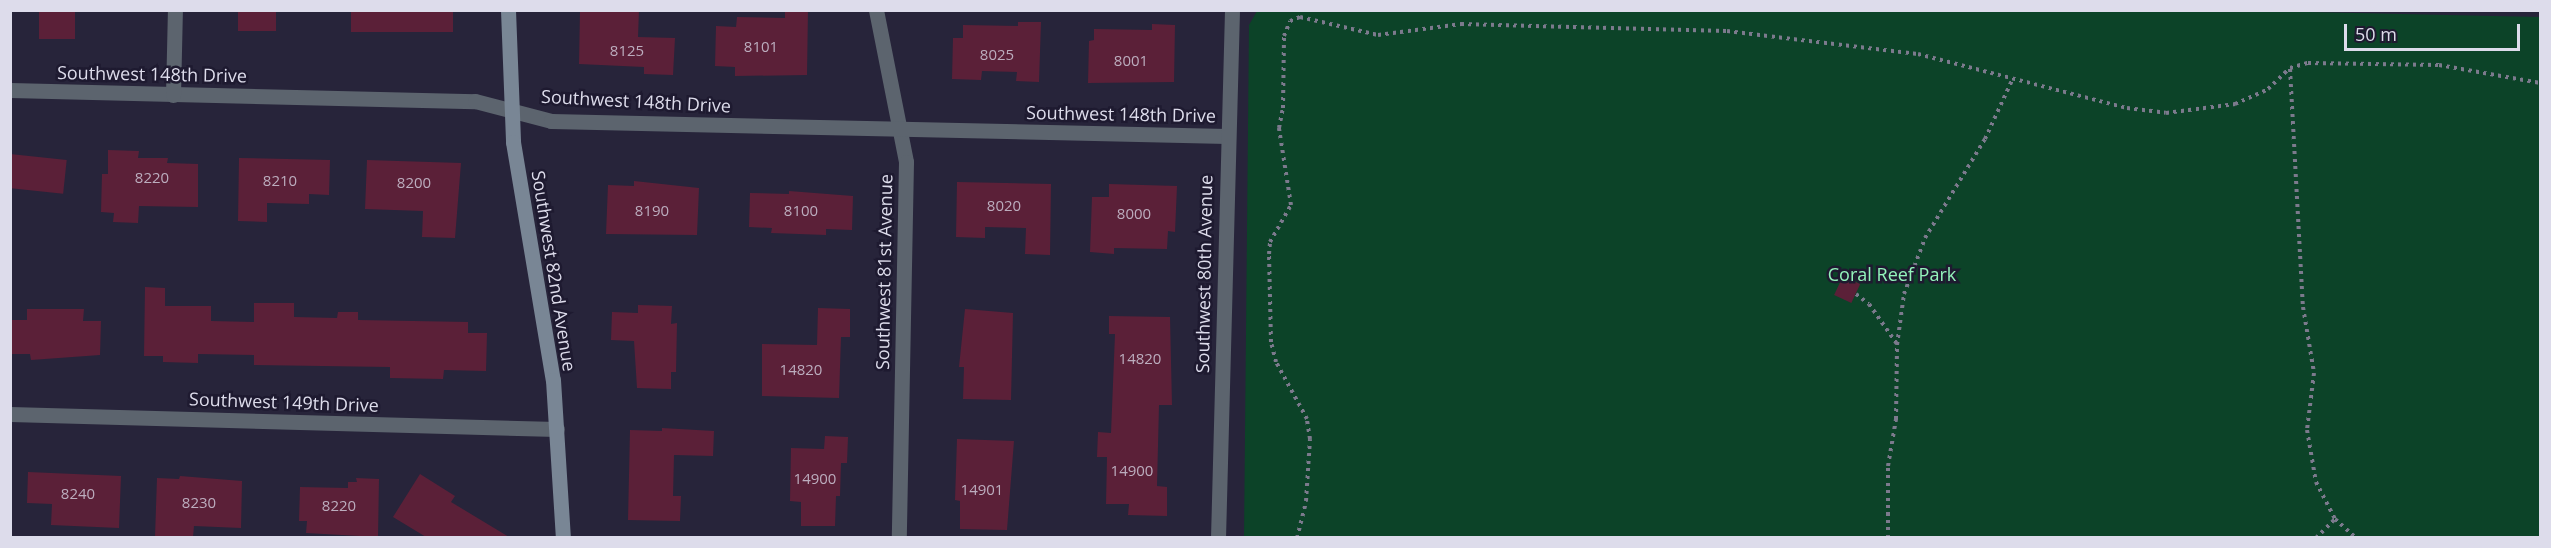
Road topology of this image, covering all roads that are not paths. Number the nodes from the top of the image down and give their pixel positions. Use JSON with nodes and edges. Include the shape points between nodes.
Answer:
{"nodes":[{"id":1,"x":175,"y":10,"type":"edge"},
{"id":2,"x":508,"y":10,"type":"edge"},
{"id":3,"x":876,"y":10,"type":"edge"},
{"id":4,"x":1232,"y":10,"type":"edge"},
{"id":5,"x":10,"y":90,"type":"edge"},
{"id":6,"x":173,"y":95,"type":"junction"},
{"id":7,"x":511,"y":110,"type":"junction"},
{"id":8,"x":900,"y":129,"type":"junction"},
{"id":9,"x":1227,"y":136,"type":"junction"},
{"id":10,"x":10,"y":414,"type":"edge"},
{"id":11,"x":557,"y":429,"type":"junction"},
{"id":12,"x":563,"y":537,"type":"edge"},
{"id":13,"x":899,"y":537,"type":"edge"},
{"id":14,"x":1218,"y":537,"type":"edge"}],
"edges":[{"from":1,"to":6,"type":"street"},
{"from":2,"to":7,"type":"street","name":"Southwest 82nd Avenue"},
{"from":3,"to":8,"type":"street","name":"Southwest 81st Avenue"},
{"from":4,"to":9,"type":"street","name":"Southwest 80th Avenue"},
{"from":5,"to":6,"type":"street","name":"Southwest 148th Drive"},
{"from":6,"to":7,"type":"street","name":"Southwest 148th Drive","via":[[475,101]]},
{"from":7,"to":8,"type":"street","name":"Southwest 148th Drive","via":[[550,121]]},
{"from":7,"to":11,"type":"street","name":"Southwest 82nd Avenue"},
{"from":8,"to":9,"type":"street","name":"Southwest 148th Drive"},
{"from":8,"to":13,"type":"street","name":"Southwest 81st Avenue","via":[[906,162]]},
{"from":9,"to":14,"type":"street","name":"Southwest 80th Avenue"},
{"from":10,"to":11,"type":"street","name":"Southwest 149th Drive"},
{"from":11,"to":12,"type":"street","name":"Southwest 82nd Avenue"}]}
